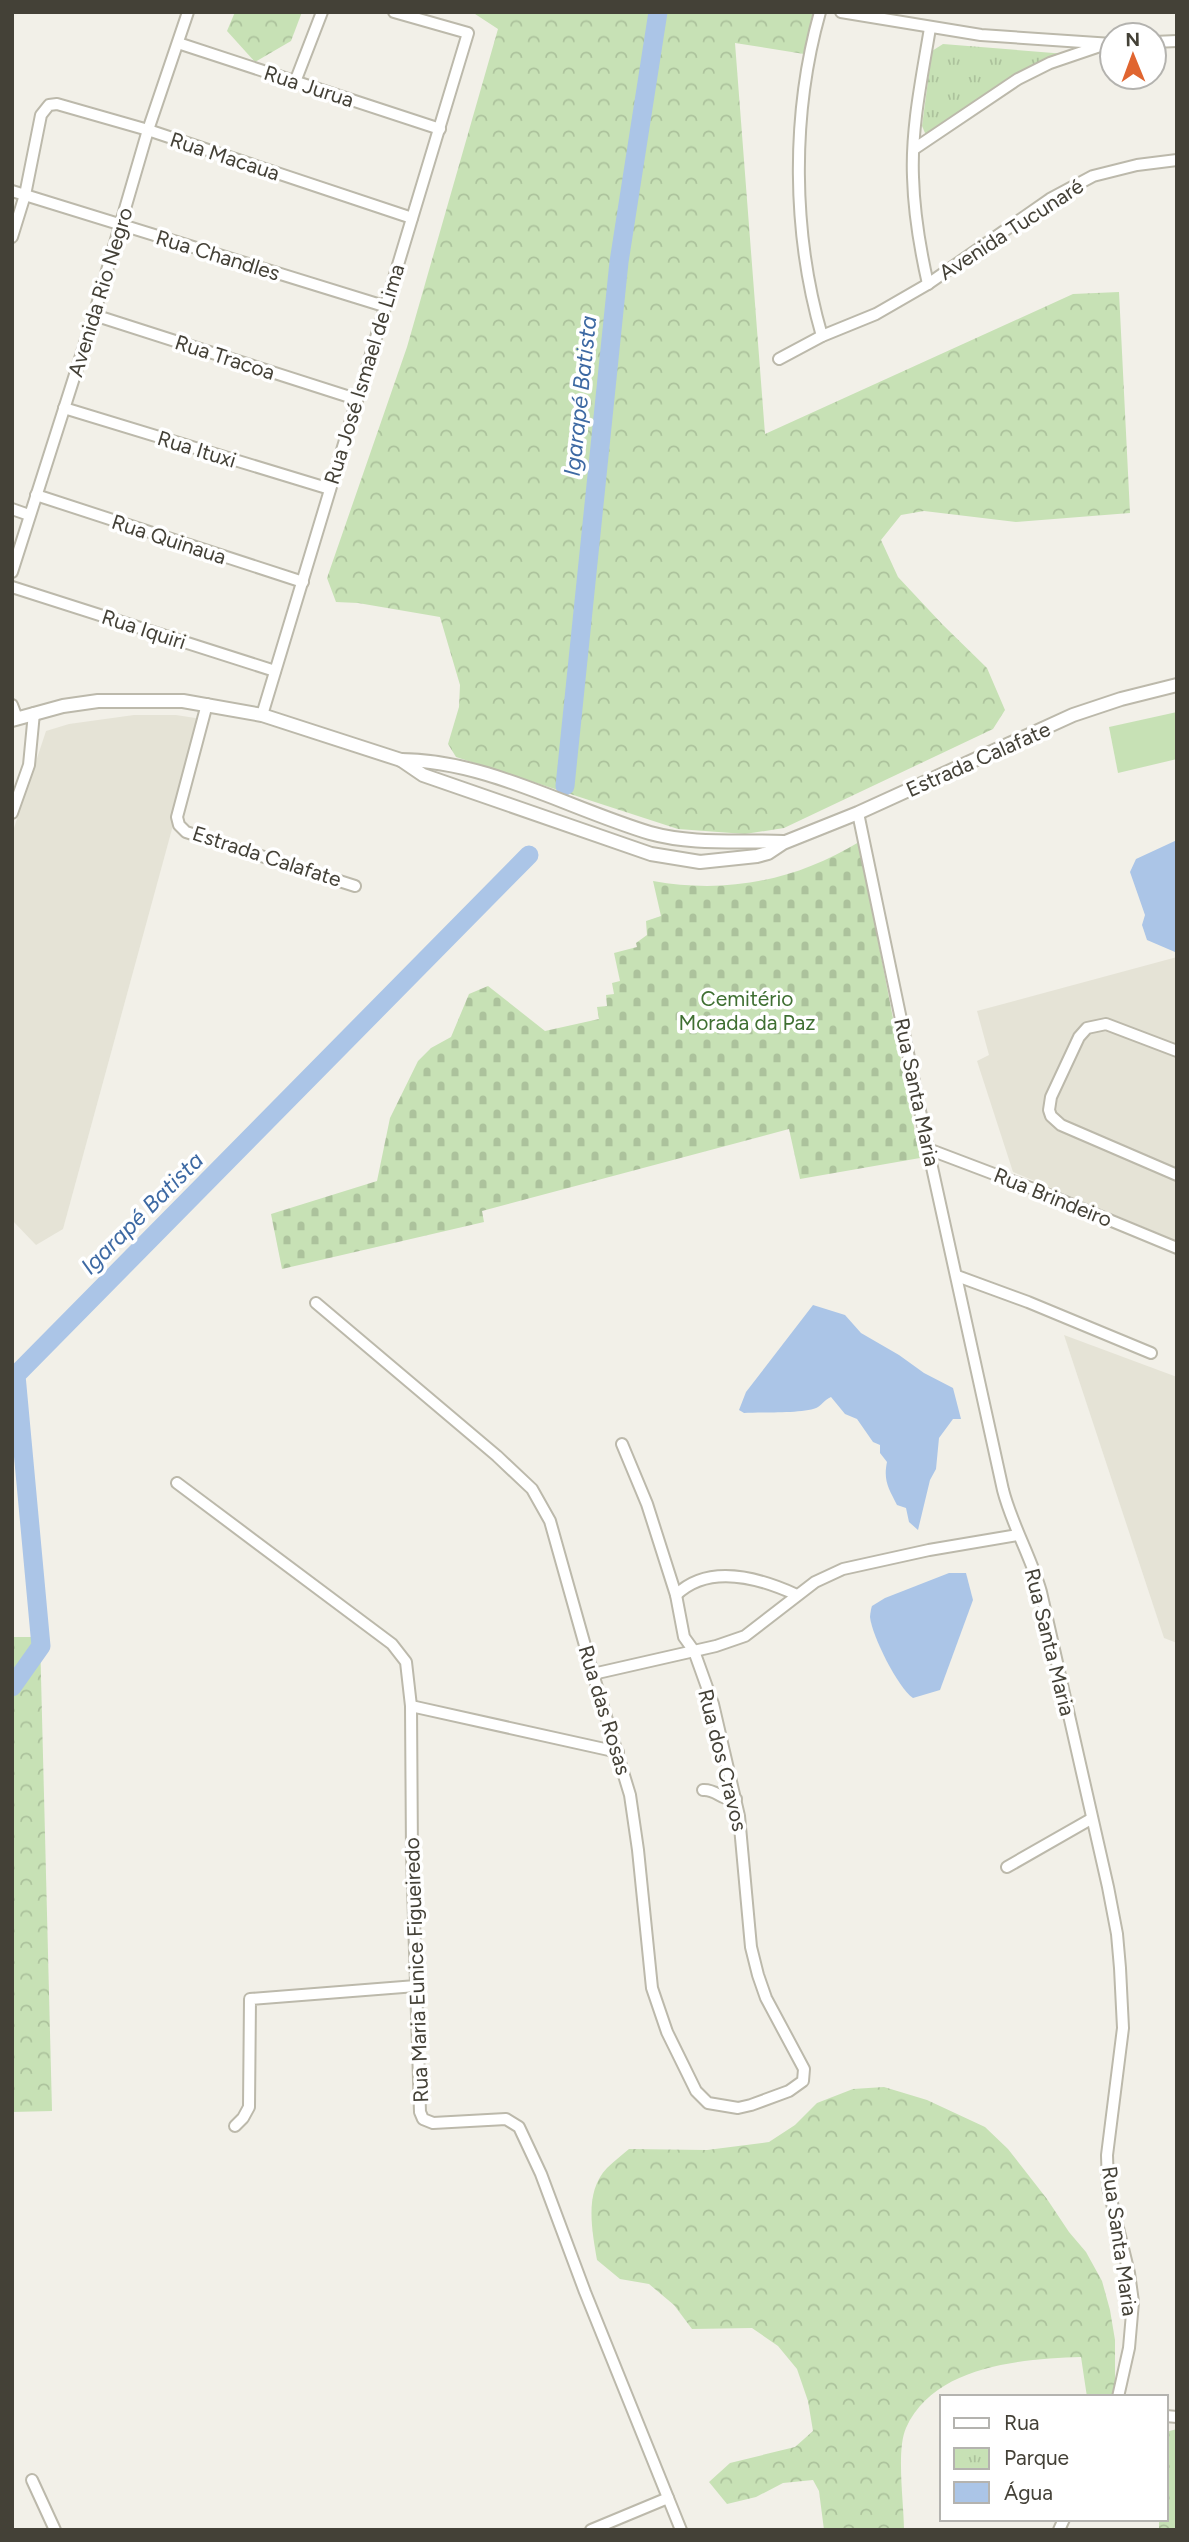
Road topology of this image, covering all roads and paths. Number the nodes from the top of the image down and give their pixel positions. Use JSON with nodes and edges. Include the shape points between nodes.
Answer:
{"nodes":[{"id":1,"x":188,"y":12,"type":"edge"},
{"id":2,"x":322,"y":12,"type":"edge"},
{"id":3,"x":394,"y":12,"type":"edge"},
{"id":4,"x":820,"y":12,"type":"edge"},
{"id":5,"x":841,"y":12,"type":"edge"},
{"id":6,"x":930,"y":28,"type":"junction"},
{"id":7,"x":178,"y":43,"type":"junction"},
{"id":8,"x":1098,"y":43,"type":"edge"},
{"id":9,"x":1098,"y":48,"type":"edge"},
{"id":10,"x":295,"y":82,"type":"junction"},
{"id":11,"x":440,"y":129,"type":"junction"},
{"id":12,"x":148,"y":130,"type":"junction"},
{"id":13,"x":914,"y":149,"type":"junction"},
{"id":14,"x":1177,"y":160,"type":"edge"},
{"id":15,"x":12,"y":191,"type":"edge"},
{"id":16,"x":25,"y":195,"type":"junction"},
{"id":17,"x":412,"y":218,"type":"junction"},
{"id":18,"x":121,"y":224,"type":"junction"},
{"id":19,"x":12,"y":237,"type":"edge"},
{"id":20,"x":928,"y":284,"type":"junction"},
{"id":21,"x":384,"y":306,"type":"junction"},
{"id":22,"x":94,"y":315,"type":"junction"},
{"id":23,"x":822,"y":335,"type":"junction"},
{"id":24,"x":779,"y":359,"type":"dead end"},
{"id":25,"x":356,"y":399,"type":"junction"},
{"id":26,"x":64,"y":408,"type":"junction"},
{"id":27,"x":330,"y":489,"type":"junction"},
{"id":28,"x":36,"y":495,"type":"junction"},
{"id":29,"x":12,"y":509,"type":"edge"},
{"id":30,"x":29,"y":515,"type":"junction"},
{"id":31,"x":12,"y":572,"type":"edge"},
{"id":32,"x":303,"y":582,"type":"junction"},
{"id":33,"x":12,"y":587,"type":"edge"},
{"id":34,"x":275,"y":671,"type":"junction"},
{"id":35,"x":1177,"y":685,"type":"edge"},
{"id":36,"x":207,"y":704,"type":"junction"},
{"id":37,"x":34,"y":713,"type":"junction"},
{"id":38,"x":14,"y":714,"type":"edge"},
{"id":39,"x":262,"y":715,"type":"junction"},
{"id":40,"x":401,"y":760,"type":"junction"},
{"id":41,"x":12,"y":813,"type":"edge"},
{"id":42,"x":858,"y":813,"type":"junction"},
{"id":43,"x":783,"y":842,"type":"junction"},
{"id":44,"x":355,"y":886,"type":"dead end"},
{"id":45,"x":1177,"y":1051,"type":"edge"},
{"id":46,"x":928,"y":1149,"type":"junction"},
{"id":47,"x":1177,"y":1175,"type":"edge"},
{"id":48,"x":1177,"y":1248,"type":"edge"},
{"id":49,"x":957,"y":1276,"type":"junction"},
{"id":50,"x":316,"y":1303,"type":"dead end"},
{"id":51,"x":1151,"y":1353,"type":"dead end"},
{"id":52,"x":622,"y":1444,"type":"dead end"},
{"id":53,"x":177,"y":1483,"type":"dead end"},
{"id":54,"x":1018,"y":1535,"type":"junction"},
{"id":55,"x":676,"y":1595,"type":"junction"},
{"id":56,"x":797,"y":1595,"type":"junction"},
{"id":57,"x":694,"y":1651,"type":"junction"},
{"id":58,"x":593,"y":1674,"type":"junction"},
{"id":59,"x":411,"y":1706,"type":"junction"},
{"id":60,"x":618,"y":1752,"type":"junction"},
{"id":61,"x":703,"y":1790,"type":"dead end"},
{"id":62,"x":736,"y":1798,"type":"junction"},
{"id":63,"x":1091,"y":1819,"type":"junction"},
{"id":64,"x":1007,"y":1867,"type":"dead end"},
{"id":65,"x":416,"y":1986,"type":"junction"},
{"id":66,"x":805,"y":2078,"type":"joint"},
{"id":67,"x":235,"y":2126,"type":"dead end"},
{"id":68,"x":1118,"y":2395,"type":"edge"},
{"id":69,"x":32,"y":2480,"type":"dead end"},
{"id":70,"x":668,"y":2498,"type":"junction"},
{"id":71,"x":55,"y":2530,"type":"edge"},
{"id":72,"x":591,"y":2530,"type":"edge"},
{"id":73,"x":681,"y":2530,"type":"edge"}],
"edges":[{"from":1,"to":7,"type":"street","name":"Avenida Rio Negro"},
{"from":2,"to":10,"type":"street"},
{"from":3,"to":11,"type":"street","name":"Rua José Ismael de Lima","via":[[468,33]]},
{"from":4,"to":23,"type":"street","via":[[807,70],[799,153],[805,258]]},
{"from":5,"to":6,"type":"street"},
{"from":6,"to":8,"type":"street"},
{"from":6,"to":13,"type":"street","name":"Avenida Tucunaré"},
{"from":7,"to":10,"type":"street","name":"Rua Jurua"},
{"from":7,"to":12,"type":"street","name":"Avenida Rio Negro"},
{"from":9,"to":13,"type":"street","via":[[1018,79]]},
{"from":10,"to":11,"type":"street","name":"Rua Jurua"},
{"from":11,"to":17,"type":"street","name":"Rua José Ismael de Lima"},
{"from":12,"to":16,"type":"street","name":"Rua Macaua","via":[[49,105],[41,115]]},
{"from":12,"to":17,"type":"street","name":"Rua Macaua"},
{"from":12,"to":18,"type":"street","name":"Avenida Rio Negro"},
{"from":13,"to":20,"type":"street","name":"Avenida Tucunaré","via":[[915,212]]},
{"from":14,"to":20,"type":"street","name":"Avenida Tucunaré","via":[[1093,176],[1050,199]]},
{"from":15,"to":16,"type":"street","name":"Rua Chandles"},
{"from":16,"to":18,"type":"street","name":"Rua Chandles"},
{"from":16,"to":19,"type":"street"},
{"from":17,"to":21,"type":"street","name":"Rua José Ismael de Lima"},
{"from":18,"to":21,"type":"street","name":"Rua Chandles"},
{"from":18,"to":22,"type":"street","name":"Avenida Rio Negro"},
{"from":20,"to":23,"type":"street","name":"Avenida Tucunaré","via":[[876,314]]},
{"from":21,"to":25,"type":"street","name":"Rua José Ismael de Lima"},
{"from":22,"to":25,"type":"street","name":"Rua Tracoa"},
{"from":22,"to":26,"type":"street","name":"Avenida Rio Negro"},
{"from":23,"to":24,"type":"street","name":"Avenida Tucunaré"},
{"from":25,"to":27,"type":"street","name":"Rua José Ismael de Lima"},
{"from":26,"to":27,"type":"street","name":"Rua Ituxi"},
{"from":26,"to":28,"type":"street","name":"Avenida Rio Negro"},
{"from":27,"to":32,"type":"street","name":"Rua José Ismael de Lima"},
{"from":28,"to":30,"type":"street","name":"Avenida Rio Negro"},
{"from":28,"to":32,"type":"street","name":"Rua Quinaua"},
{"from":29,"to":30,"type":"street"},
{"from":30,"to":31,"type":"street","name":"Avenida Rio Negro"},
{"from":32,"to":34,"type":"street","name":"Rua José Ismael de Lima"},
{"from":33,"to":34,"type":"street","name":"Rua Iquiri"},
{"from":34,"to":39,"type":"street","name":"Rua José Ismael de Lima"},
{"from":35,"to":42,"type":"street","name":"Estrada Calafate","via":[[1073,715]]},
{"from":36,"to":37,"type":"street","name":"Estrada Calafate","via":[[98,701]]},
{"from":36,"to":39,"type":"street","name":"Estrada Calafate"},
{"from":36,"to":44,"type":"street","name":"Estrada Calafate","via":[[177,817],[179,825],[186,832]]},
{"from":37,"to":38,"type":"street","name":"Estrada Calafate"},
{"from":37,"to":41,"type":"street","via":[[29,765]]},
{"from":39,"to":40,"type":"street","name":"Estrada Calafate"},
{"from":40,"to":43,"type":"street","name":"Estrada Calafate","via":[[428,761],[486,775],[665,836]]},
{"from":40,"to":43,"type":"street","name":"Estrada Calafate","via":[[424,775],[651,854],[700,862],[731,861],[768,853]]},
{"from":42,"to":43,"type":"street","name":"Estrada Calafate"},
{"from":42,"to":46,"type":"street","name":"Rua Santa Maria"},
{"from":45,"to":47,"type":"street","via":[[1106,1024],[1087,1028],[1051,1097],[1049,1110],[1061,1125]]},
{"from":46,"to":48,"type":"street","name":"Rua Brindeiro"},
{"from":46,"to":49,"type":"street","name":"Rua Santa Maria"},
{"from":49,"to":51,"type":"street"},
{"from":49,"to":54,"type":"street","name":"Rua Santa Maria","via":[[1003,1490]]},
{"from":50,"to":58,"type":"street","name":"Rua das Rosas","via":[[497,1455],[539,1498],[550,1521]]},
{"from":52,"to":55,"type":"street","name":"Rua dos Cravos","via":[[648,1504]]},
{"from":53,"to":59,"type":"street","name":"Rua Maria Eunice Figueiredo","via":[[398,1649],[406,1662]]},
{"from":54,"to":56,"type":"street","via":[[850,1567]]},
{"from":54,"to":63,"type":"street","name":"Rua Santa Maria","via":[[1041,1592]]},
{"from":55,"to":56,"type":"street","via":[[696,1581],[729,1576]]},
{"from":55,"to":57,"type":"street","name":"Rua dos Cravos","via":[[684,1637]]},
{"from":56,"to":57,"type":"street","via":[[745,1636]]},
{"from":57,"to":58,"type":"street"},
{"from":57,"to":62,"type":"street","name":"Rua dos Cravos","via":[[713,1703]]},
{"from":58,"to":60,"type":"street","name":"Rua das Rosas"},
{"from":59,"to":60,"type":"street"},
{"from":59,"to":65,"type":"street","name":"Rua Maria Eunice Figueiredo"},
{"from":60,"to":66,"type":"street","name":"Rua das Rosas","via":[[634,1817],[652,1988],[687,2077],[704,2101],[738,2108],[789,2091]]},
{"from":61,"to":62,"type":"street","via":[[726,1800]]},
{"from":62,"to":66,"type":"street","name":"Rua dos Cravos","via":[[751,1947],[766,1998]]},
{"from":63,"to":64,"type":"street"},
{"from":63,"to":68,"type":"street","name":"Rua Santa Maria","via":[[1117,1934],[1123,2001],[1107,2155],[1108,2187],[1133,2302]]},
{"from":65,"to":67,"type":"street","via":[[250,1999],[249,2107]]},
{"from":65,"to":70,"type":"street","name":"Rua Maria Eunice Figueiredo","via":[[418,2103],[423,2119],[440,2124],[506,2119],[519,2127]]},
{"from":69,"to":71,"type":"street"},
{"from":70,"to":72,"type":"street"},
{"from":70,"to":73,"type":"street","name":"Rua Maria Eunice Figueiredo"}]}
